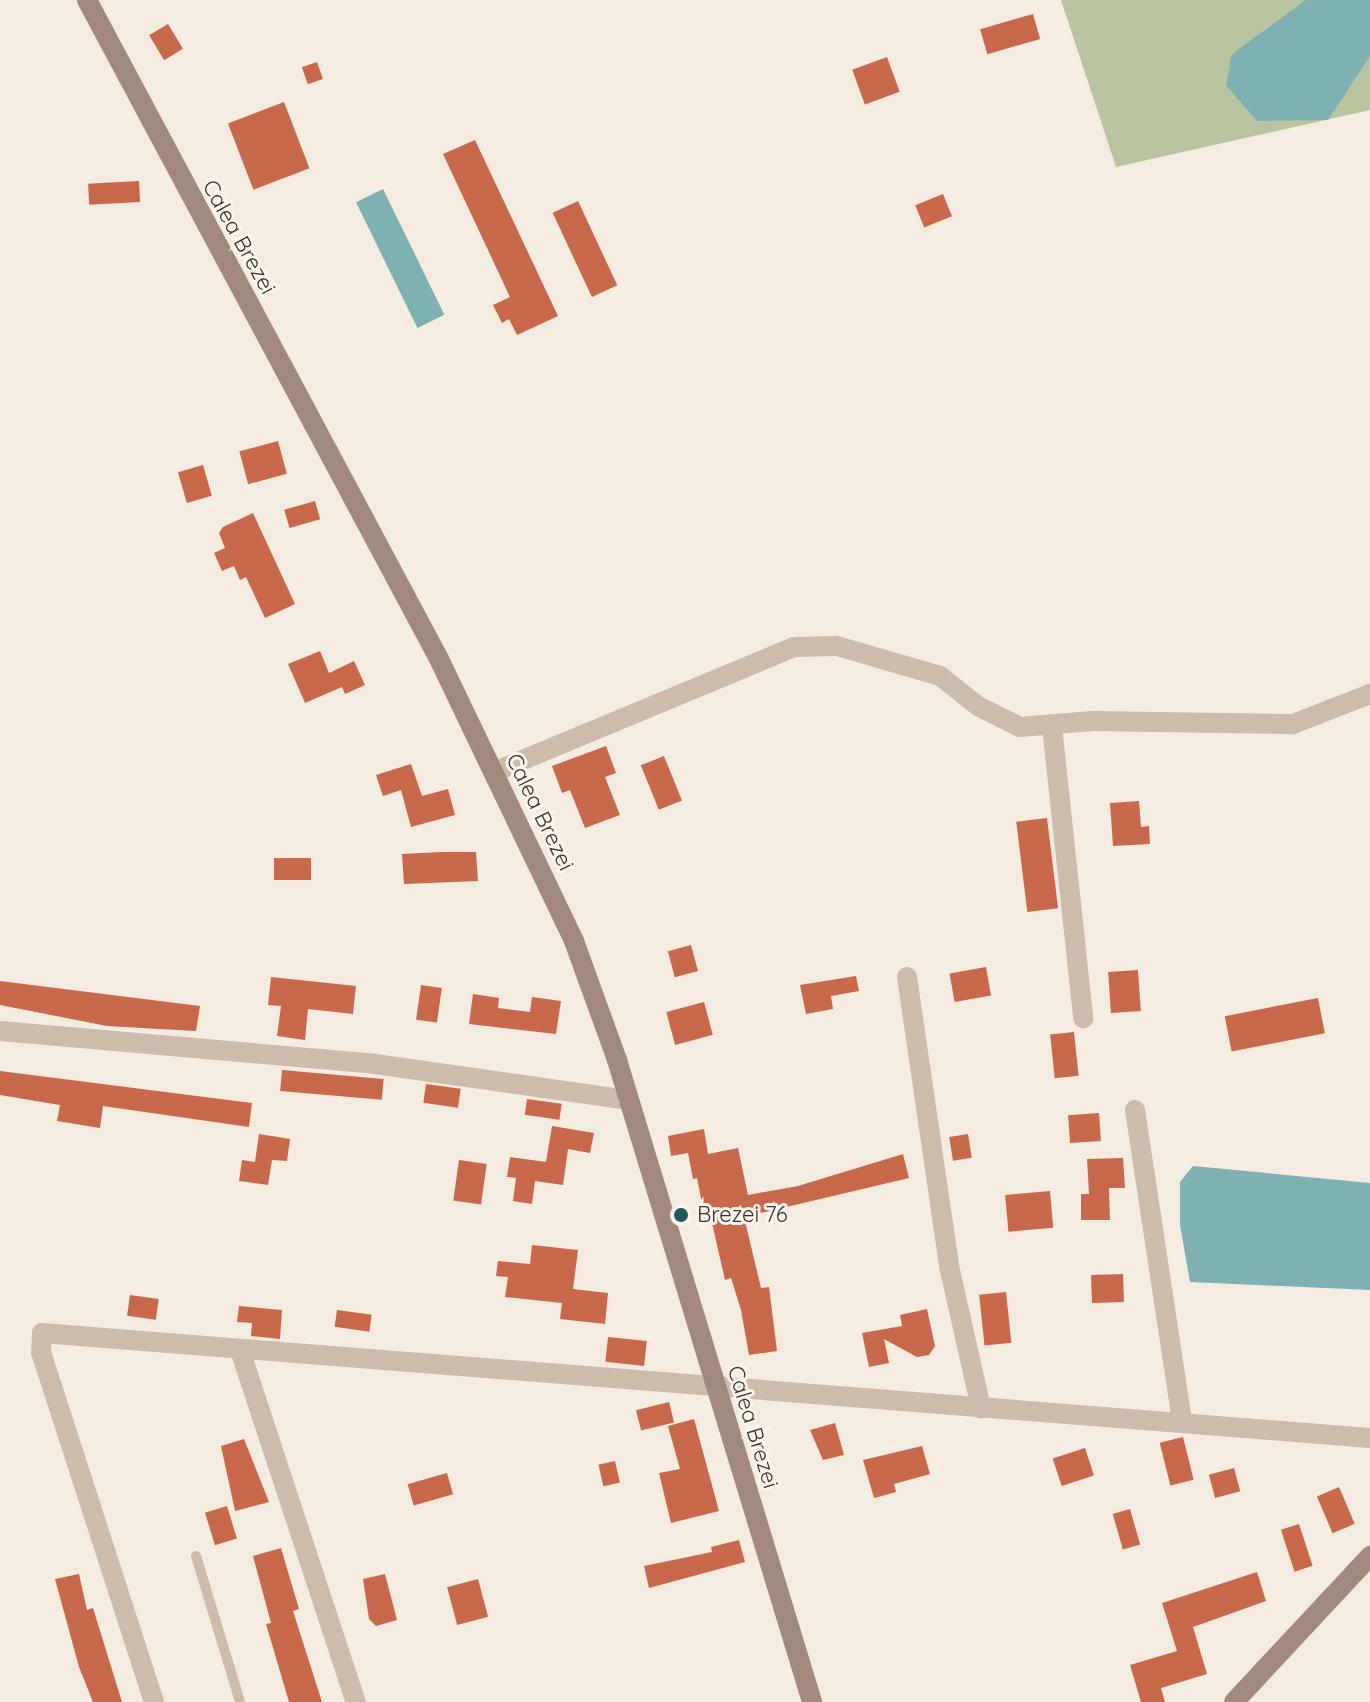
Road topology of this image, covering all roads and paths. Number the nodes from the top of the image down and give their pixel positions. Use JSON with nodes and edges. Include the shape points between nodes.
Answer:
{"nodes":[{"id":1,"x":87,"y":0,"type":"edge"},
{"id":2,"x":1370,"y":694,"type":"edge"},
{"id":3,"x":1052,"y":726,"type":"junction"},
{"id":4,"x":494,"y":772,"type":"junction"},
{"id":5,"x":907,"y":977,"type":"dead end"},
{"id":6,"x":1083,"y":1018,"type":"dead end"},
{"id":7,"x":0,"y":1031,"type":"edge"},
{"id":8,"x":629,"y":1100,"type":"junction"},
{"id":9,"x":1135,"y":1110,"type":"dead end"},
{"id":10,"x":240,"y":1350,"type":"junction"},
{"id":11,"x":716,"y":1389,"type":"junction"},
{"id":12,"x":981,"y":1408,"type":"junction"},
{"id":13,"x":1182,"y":1421,"type":"junction"},
{"id":14,"x":1370,"y":1438,"type":"edge"},
{"id":15,"x":196,"y":1556,"type":"dead end"},
{"id":16,"x":1370,"y":1556,"type":"edge"},
{"id":17,"x":154,"y":1702,"type":"edge"},
{"id":18,"x":240,"y":1702,"type":"edge"},
{"id":19,"x":356,"y":1702,"type":"edge"},
{"id":20,"x":812,"y":1702,"type":"edge"},
{"id":21,"x":1234,"y":1702,"type":"edge"}],
"edges":[{"from":1,"to":4,"type":"street","name":"Calea Brezei"},
{"from":2,"to":3,"type":"street","via":[[1293,724],[1092,721]]},
{"from":3,"to":4,"type":"street","via":[[1020,727],[978,706],[940,676],[837,646],[794,647]]},
{"from":3,"to":6,"type":"street"},
{"from":4,"to":8,"type":"street","name":"Calea Brezei","via":[[574,941]]},
{"from":5,"to":12,"type":"street","via":[[949,1266]]},
{"from":7,"to":8,"type":"street","via":[[375,1064]]},
{"from":8,"to":11,"type":"street","name":"Calea Brezei"},
{"from":9,"to":13,"type":"street"},
{"from":10,"to":11,"type":"street"},
{"from":10,"to":17,"type":"street","via":[[42,1333],[41,1353]]},
{"from":10,"to":19,"type":"street"},
{"from":11,"to":12,"type":"street"},
{"from":11,"to":20,"type":"street","name":"Calea Brezei"},
{"from":12,"to":13,"type":"street"},
{"from":13,"to":14,"type":"street"},
{"from":15,"to":18,"type":"lane"},
{"from":16,"to":21,"type":"street"}]}
